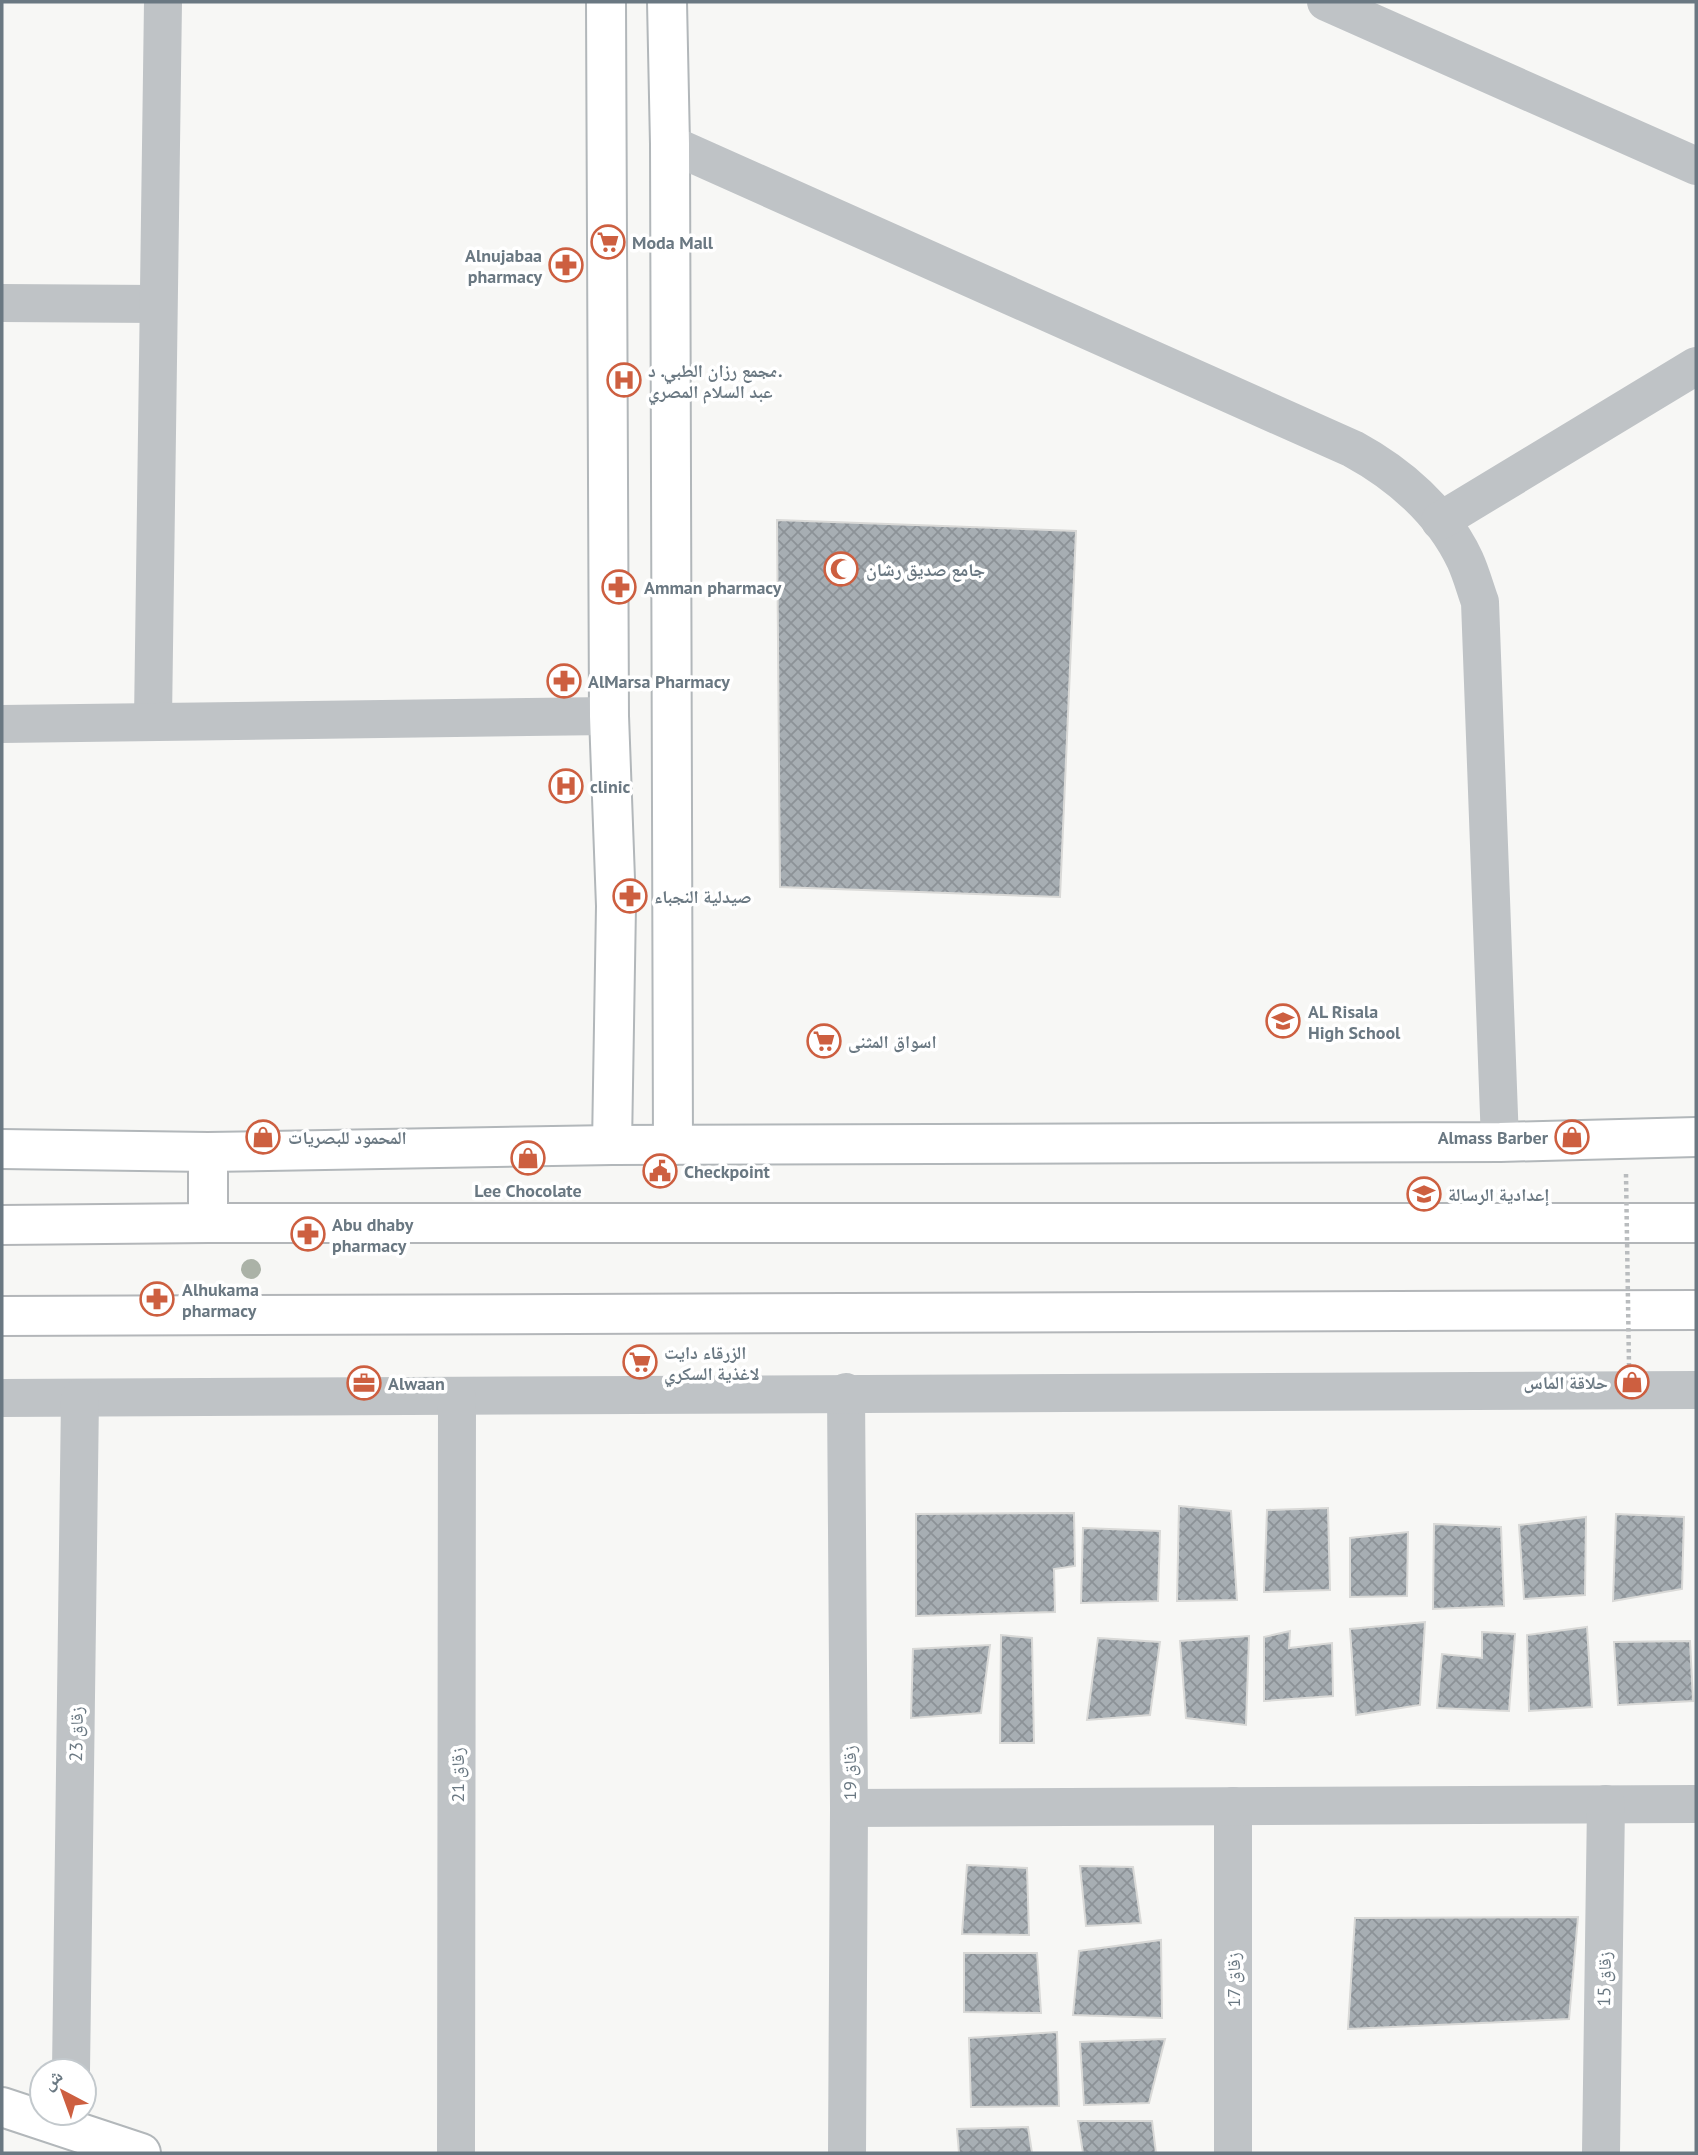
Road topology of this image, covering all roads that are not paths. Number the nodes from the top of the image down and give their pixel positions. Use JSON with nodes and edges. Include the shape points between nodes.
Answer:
{"nodes":[{"id":1,"x":163,"y":2,"type":"edge"},
{"id":2,"x":606,"y":2,"type":"edge"},
{"id":3,"x":667,"y":2,"type":"edge"},
{"id":4,"x":1326,"y":2,"type":"edge"},
{"id":5,"x":670,"y":144,"type":"junction"},
{"id":6,"x":1696,"y":166,"type":"edge"},
{"id":7,"x":2,"y":303,"type":"edge"},
{"id":8,"x":158,"y":304,"type":"junction"},
{"id":9,"x":1696,"y":366,"type":"edge"},
{"id":10,"x":1440,"y":521,"type":"junction"},
{"id":11,"x":609,"y":716,"type":"junction"},
{"id":12,"x":153,"y":720,"type":"junction"},
{"id":13,"x":2,"y":724,"type":"edge"},
{"id":14,"x":1696,"y":1136,"type":"edge"},
{"id":15,"x":1500,"y":1142,"type":"junction"},
{"id":16,"x":612,"y":1145,"type":"junction"},
{"id":17,"x":673,"y":1145,"type":"junction"},
{"id":18,"x":2,"y":1149,"type":"edge"},
{"id":19,"x":208,"y":1152,"type":"junction"},
{"id":20,"x":208,"y":1223,"type":"junction"},
{"id":21,"x":1696,"y":1223,"type":"edge"},
{"id":22,"x":2,"y":1225,"type":"edge"},
{"id":23,"x":1696,"y":1310,"type":"edge"},
{"id":24,"x":2,"y":1316,"type":"edge"},
{"id":25,"x":1696,"y":1390,"type":"edge"},
{"id":26,"x":846,"y":1392,"type":"junction"},
{"id":27,"x":457,"y":1397,"type":"junction"},
{"id":28,"x":2,"y":1398,"type":"edge"},
{"id":29,"x":80,"y":1398,"type":"junction"},
{"id":30,"x":1606,"y":1804,"type":"junction"},
{"id":31,"x":1696,"y":1804,"type":"edge"},
{"id":32,"x":1233,"y":1806,"type":"junction"},
{"id":33,"x":849,"y":1808,"type":"junction"},
{"id":34,"x":71,"y":2057,"type":"edge"},
{"id":35,"x":2,"y":2107,"type":"edge"},
{"id":36,"x":28,"y":2112,"type":"edge"},
{"id":37,"x":85,"y":2127,"type":"edge"},
{"id":38,"x":141,"y":2153,"type":"edge"},
{"id":39,"x":456,"y":2153,"type":"edge"},
{"id":40,"x":847,"y":2153,"type":"edge"},
{"id":41,"x":1233,"y":2153,"type":"edge"},
{"id":42,"x":1601,"y":2153,"type":"edge"}],
"edges":[{"from":1,"to":8,"type":"street"},
{"from":2,"to":11,"type":"main road"},
{"from":3,"to":5,"type":"main road"},
{"from":4,"to":6,"type":"street"},
{"from":5,"to":10,"type":"street","via":[[1353,449],[1414,491]]},
{"from":5,"to":17,"type":"main road"},
{"from":7,"to":8,"type":"street"},
{"from":8,"to":12,"type":"street"},
{"from":9,"to":10,"type":"street"},
{"from":10,"to":15,"type":"street","via":[[1464,559],[1480,602]]},
{"from":11,"to":12,"type":"street"},
{"from":11,"to":16,"type":"main road","via":[[616,906]]},
{"from":12,"to":13,"type":"street"},
{"from":14,"to":15,"type":"main road"},
{"from":15,"to":17,"type":"main road"},
{"from":16,"to":17,"type":"main road"},
{"from":16,"to":19,"type":"main road"},
{"from":18,"to":19,"type":"main road"},
{"from":19,"to":20,"type":"main road"},
{"from":20,"to":21,"type":"main road"},
{"from":20,"to":22,"type":"main road"},
{"from":23,"to":24,"type":"main road"},
{"from":25,"to":26,"type":"street"},
{"from":26,"to":27,"type":"street"},
{"from":26,"to":33,"type":"street","name":"زقاق 19"},
{"from":27,"to":29,"type":"street"},
{"from":27,"to":39,"type":"street","name":"زقاق 21"},
{"from":28,"to":29,"type":"street"},
{"from":29,"to":34,"type":"street","name":"زقاق 23"},
{"from":30,"to":31,"type":"street"},
{"from":30,"to":32,"type":"street"},
{"from":30,"to":42,"type":"street","name":"زقاق 15"},
{"from":32,"to":33,"type":"street"},
{"from":32,"to":41,"type":"street","name":"زقاق 17"},
{"from":33,"to":40,"type":"street","name":"زقاق 19"},
{"from":35,"to":36,"type":"main road"},
{"from":37,"to":38,"type":"main road"}]}
